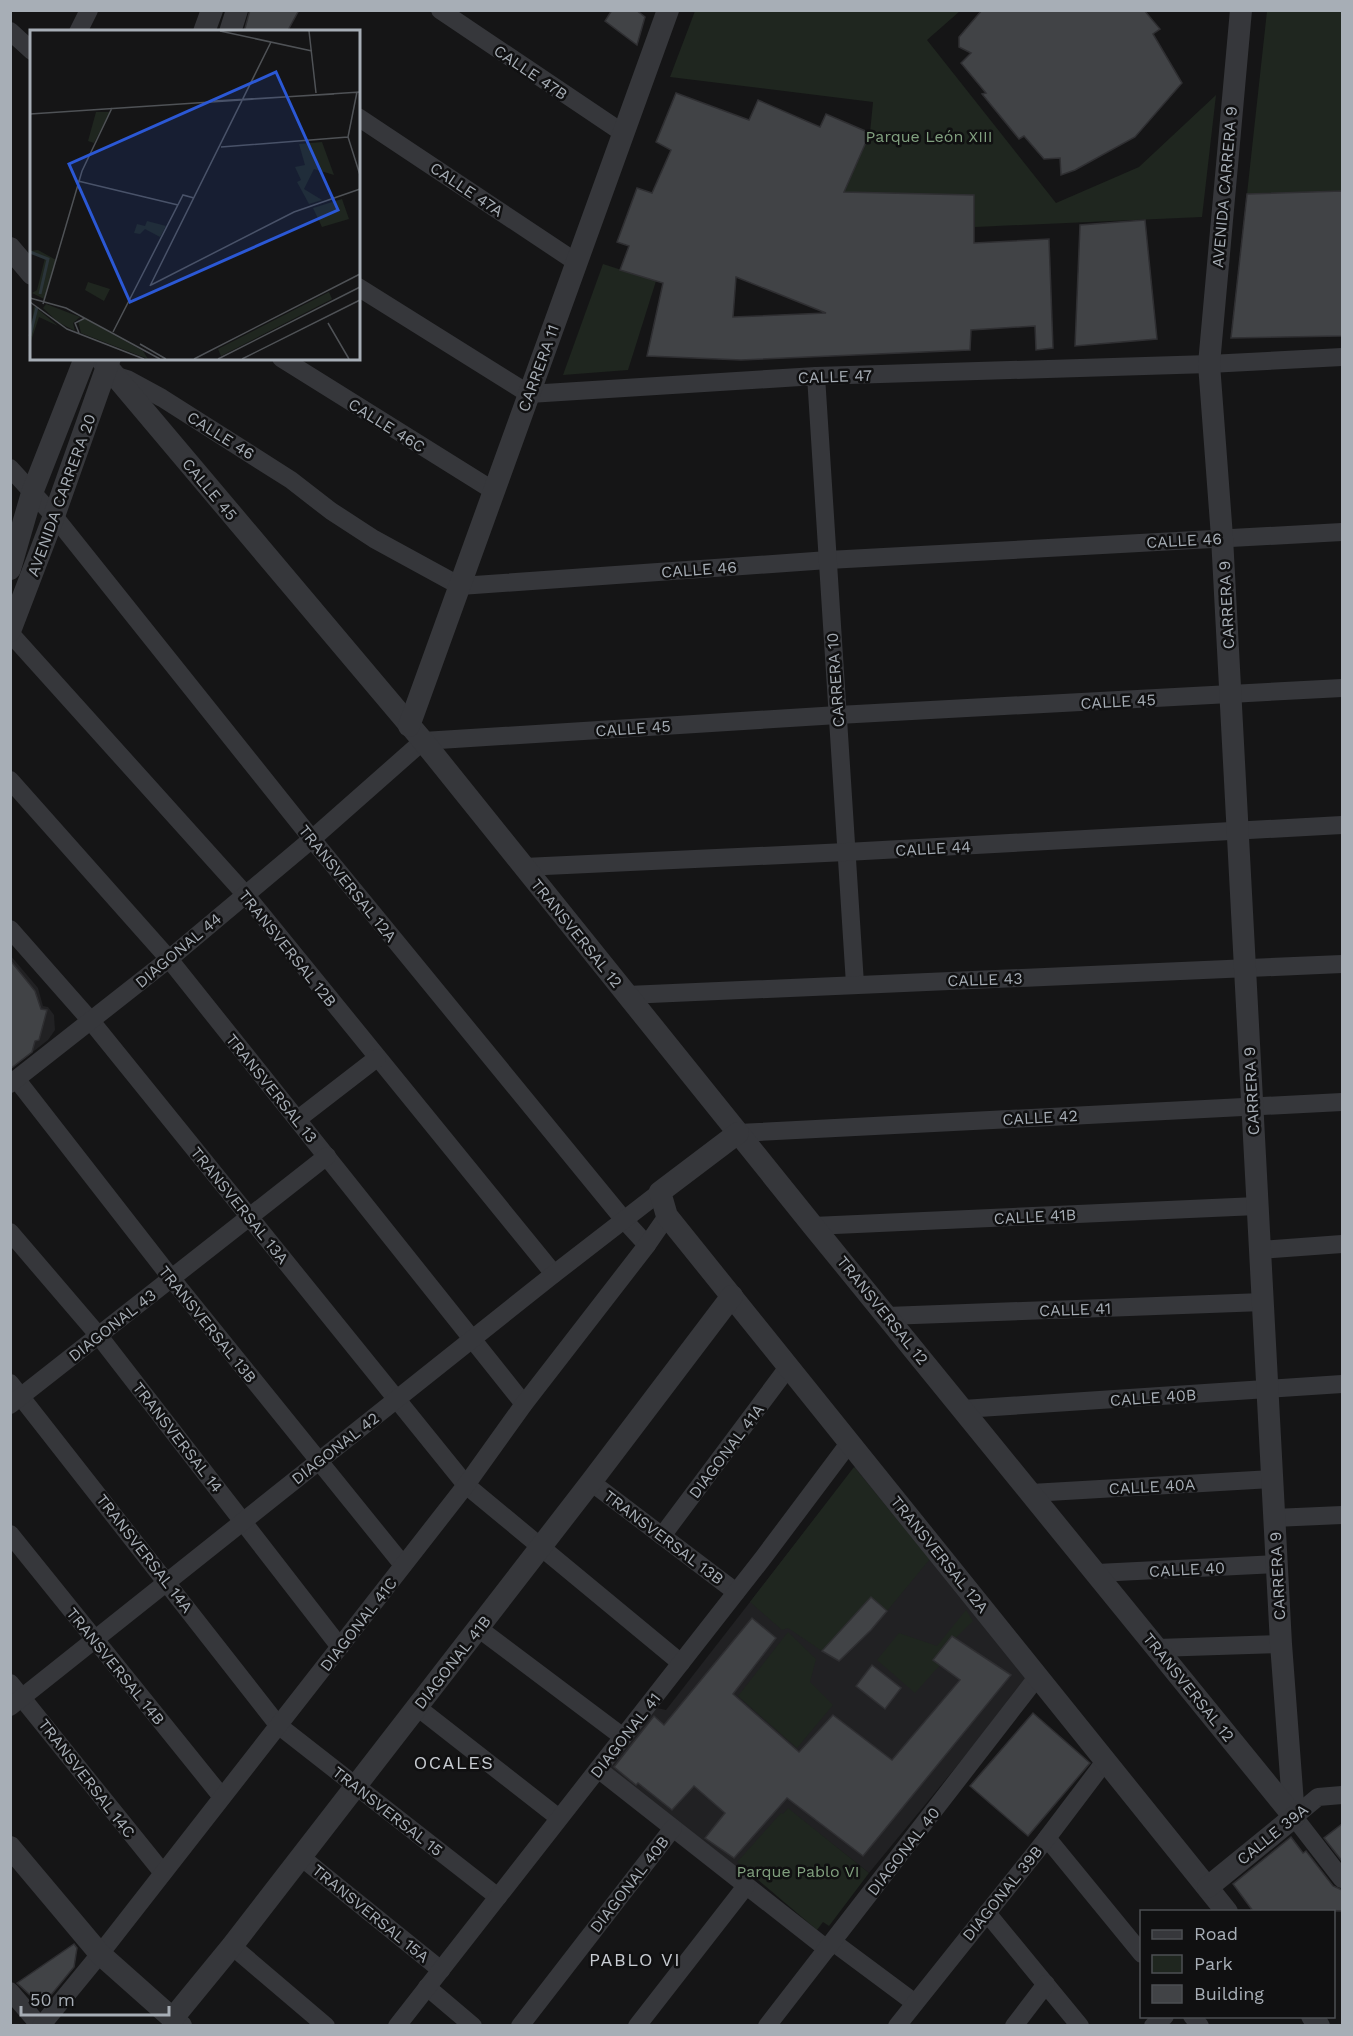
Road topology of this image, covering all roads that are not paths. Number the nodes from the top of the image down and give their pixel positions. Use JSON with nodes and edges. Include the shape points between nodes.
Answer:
{"nodes":[{"id":1,"x":89,"y":10,"type":"edge"},
{"id":2,"x":212,"y":10,"type":"edge"},
{"id":3,"x":440,"y":10,"type":"edge"},
{"id":4,"x":668,"y":10,"type":"edge"},
{"id":5,"x":1241,"y":10,"type":"edge"},
{"id":6,"x":79,"y":30,"type":"edge"},
{"id":7,"x":205,"y":30,"type":"edge"},
{"id":8,"x":10,"y":31,"type":"edge"},
{"id":9,"x":30,"y":49,"type":"edge"},
{"id":10,"x":360,"y":118,"type":"edge"},
{"id":11,"x":623,"y":133,"type":"junction"},
{"id":12,"x":10,"y":248,"type":"edge"},
{"id":13,"x":576,"y":262,"type":"junction"},
{"id":14,"x":30,"y":272,"type":"edge"},
{"id":15,"x":360,"y":288,"type":"edge"},
{"id":16,"x":1342,"y":357,"type":"edge"},
{"id":17,"x":84,"y":360,"type":"edge"},
{"id":18,"x":284,"y":360,"type":"edge"},
{"id":19,"x":1209,"y":364,"type":"junction"},
{"id":20,"x":108,"y":365,"type":"edge"},
{"id":21,"x":816,"y":376,"type":"junction"},
{"id":22,"x":529,"y":394,"type":"junction"},
{"id":23,"x":10,"y":468,"type":"edge"},
{"id":24,"x":494,"y":491,"type":"junction"},
{"id":25,"x":32,"y":493,"type":"junction"},
{"id":26,"x":54,"y":516,"type":"junction"},
{"id":27,"x":1342,"y":532,"type":"edge"},
{"id":28,"x":1222,"y":537,"type":"junction"},
{"id":29,"x":828,"y":560,"type":"junction"},
{"id":30,"x":10,"y":569,"type":"edge"},
{"id":31,"x":459,"y":586,"type":"junction"},
{"id":32,"x":10,"y":632,"type":"edge"},
{"id":33,"x":1342,"y":688,"type":"edge"},
{"id":34,"x":1231,"y":696,"type":"junction"},
{"id":35,"x":838,"y":715,"type":"junction"},
{"id":36,"x":416,"y":734,"type":"junction"},
{"id":37,"x":10,"y":780,"type":"edge"},
{"id":38,"x":1342,"y":825,"type":"edge"},
{"id":39,"x":1238,"y":831,"type":"junction"},
{"id":40,"x":312,"y":839,"type":"junction"},
{"id":41,"x":846,"y":852,"type":"junction"},
{"id":42,"x":524,"y":867,"type":"junction"},
{"id":43,"x":245,"y":894,"type":"junction"},
{"id":44,"x":10,"y":929,"type":"edge"},
{"id":45,"x":169,"y":959,"type":"junction"},
{"id":46,"x":1342,"y":963,"type":"edge"},
{"id":47,"x":1245,"y":969,"type":"junction"},
{"id":48,"x":855,"y":984,"type":"junction"},
{"id":49,"x":627,"y":995,"type":"junction"},
{"id":50,"x":91,"y":1021,"type":"junction"},
{"id":51,"x":377,"y":1058,"type":"junction"},
{"id":52,"x":14,"y":1082,"type":"edge"},
{"id":53,"x":1342,"y":1102,"type":"edge"},
{"id":54,"x":1252,"y":1106,"type":"junction"},
{"id":55,"x":297,"y":1119,"type":"junction"},
{"id":56,"x":738,"y":1133,"type":"junction"},
{"id":57,"x":327,"y":1156,"type":"junction"},
{"id":58,"x":660,"y":1192,"type":"junction"},
{"id":59,"x":1257,"y":1206,"type":"junction"},
{"id":60,"x":667,"y":1216,"type":"junction"},
{"id":61,"x":250,"y":1217,"type":"junction"},
{"id":62,"x":624,"y":1220,"type":"junction"},
{"id":63,"x":813,"y":1226,"type":"junction"},
{"id":64,"x":10,"y":1232,"type":"edge"},
{"id":65,"x":1342,"y":1244,"type":"edge"},
{"id":66,"x":647,"y":1245,"type":"junction"},
{"id":67,"x":1259,"y":1250,"type":"junction"},
{"id":68,"x":554,"y":1274,"type":"junction"},
{"id":69,"x":172,"y":1279,"type":"junction"},
{"id":70,"x":732,"y":1296,"type":"junction"},
{"id":71,"x":1263,"y":1302,"type":"junction"},
{"id":72,"x":887,"y":1316,"type":"junction"},
{"id":73,"x":99,"y":1336,"type":"junction"},
{"id":74,"x":472,"y":1339,"type":"junction"},
{"id":75,"x":789,"y":1366,"type":"junction"},
{"id":76,"x":1342,"y":1384,"type":"edge"},
{"id":77,"x":1267,"y":1390,"type":"junction"},
{"id":78,"x":14,"y":1395,"type":"edge"},
{"id":79,"x":397,"y":1399,"type":"junction"},
{"id":80,"x":524,"y":1404,"type":"junction"},
{"id":81,"x":963,"y":1409,"type":"junction"},
{"id":82,"x":850,"y":1442,"type":"junction"},
{"id":83,"x":319,"y":1461,"type":"junction"},
{"id":84,"x":1272,"y":1479,"type":"junction"},
{"id":85,"x":591,"y":1482,"type":"junction"},
{"id":86,"x":466,"y":1485,"type":"junction"},
{"id":87,"x":1031,"y":1493,"type":"junction"},
{"id":88,"x":1342,"y":1515,"type":"edge"},
{"id":89,"x":1274,"y":1518,"type":"junction"},
{"id":90,"x":243,"y":1521,"type":"junction"},
{"id":91,"x":10,"y":1534,"type":"edge"},
{"id":92,"x":662,"y":1536,"type":"junction"},
{"id":93,"x":541,"y":1547,"type":"junction"},
{"id":94,"x":1276,"y":1564,"type":"junction"},
{"id":95,"x":403,"y":1565,"type":"junction"},
{"id":96,"x":1097,"y":1573,"type":"junction"},
{"id":97,"x":166,"y":1581,"type":"junction"},
{"id":98,"x":736,"y":1592,"type":"junction"},
{"id":99,"x":478,"y":1628,"type":"junction"},
{"id":100,"x":95,"y":1639,"type":"junction"},
{"id":101,"x":1281,"y":1644,"type":"junction"},
{"id":102,"x":340,"y":1647,"type":"junction"},
{"id":103,"x":1158,"y":1648,"type":"junction"},
{"id":104,"x":681,"y":1663,"type":"junction"},
{"id":105,"x":1038,"y":1676,"type":"junction"},
{"id":106,"x":14,"y":1696,"type":"edge"},
{"id":107,"x":417,"y":1707,"type":"junction"},
{"id":108,"x":278,"y":1725,"type":"junction"},
{"id":109,"x":623,"y":1737,"type":"junction"},
{"id":110,"x":1106,"y":1760,"type":"junction"},
{"id":111,"x":598,"y":1769,"type":"junction"},
{"id":112,"x":356,"y":1787,"type":"junction"},
{"id":113,"x":1342,"y":1795,"type":"edge"},
{"id":114,"x":222,"y":1797,"type":"junction"},
{"id":115,"x":1294,"y":1817,"type":"junction"},
{"id":116,"x":560,"y":1818,"type":"junction"},
{"id":117,"x":672,"y":1828,"type":"junction"},
{"id":118,"x":1047,"y":1838,"type":"junction"},
{"id":119,"x":10,"y":1847,"type":"edge"},
{"id":120,"x":301,"y":1857,"type":"junction"},
{"id":121,"x":163,"y":1874,"type":"junction"},
{"id":122,"x":1342,"y":1879,"type":"edge"},
{"id":123,"x":746,"y":1886,"type":"junction"},
{"id":124,"x":1208,"y":1887,"type":"junction"},
{"id":125,"x":498,"y":1897,"type":"junction"},
{"id":126,"x":1226,"y":1910,"type":"edge"},
{"id":127,"x":987,"y":1913,"type":"junction"},
{"id":128,"x":232,"y":1946,"type":"junction"},
{"id":129,"x":830,"y":1946,"type":"junction"},
{"id":130,"x":1140,"y":1952,"type":"edge"},
{"id":131,"x":100,"y":1954,"type":"junction"},
{"id":132,"x":441,"y":1970,"type":"junction"},
{"id":133,"x":1046,"y":1984,"type":"junction"},
{"id":134,"x":427,"y":1987,"type":"junction"},
{"id":135,"x":10,"y":1991,"type":"edge"},
{"id":136,"x":915,"y":2003,"type":"junction"},
{"id":137,"x":174,"y":2023,"type":"edge"},
{"id":138,"x":41,"y":2025,"type":"edge"},
{"id":139,"x":326,"y":2025,"type":"edge"},
{"id":140,"x":397,"y":2025,"type":"edge"},
{"id":141,"x":473,"y":2025,"type":"edge"},
{"id":142,"x":520,"y":2025,"type":"edge"},
{"id":143,"x":636,"y":2025,"type":"edge"},
{"id":144,"x":767,"y":2025,"type":"edge"},
{"id":145,"x":897,"y":2025,"type":"edge"},
{"id":146,"x":1014,"y":2025,"type":"edge"},
{"id":147,"x":1080,"y":2025,"type":"edge"}],
"edges":[{"from":1,"to":6,"type":"street"},
{"from":2,"to":7,"type":"street"},
{"from":3,"to":11,"type":"street","name":"CALLE 47B"},
{"from":4,"to":11,"type":"street","name":"CARRERA 11"},
{"from":5,"to":19,"type":"street","name":"AVENIDA CARRERA 9"},
{"from":8,"to":9,"type":"street"},
{"from":10,"to":13,"type":"street","name":"CALLE 47A"},
{"from":11,"to":13,"type":"street","name":"CARRERA 11"},
{"from":12,"to":14,"type":"street"},
{"from":13,"to":22,"type":"street","name":"CARRERA 11"},
{"from":15,"to":22,"type":"street"},
{"from":16,"to":19,"type":"street","name":"CALLE 47"},
{"from":17,"to":25,"type":"street","name":"AVENIDA CARRERA 20"},
{"from":18,"to":24,"type":"street","name":"CALLE 46C"},
{"from":19,"to":21,"type":"street","name":"CALLE 47"},
{"from":19,"to":28,"type":"street","name":"CARRERA 9"},
{"from":20,"to":26,"type":"street","name":"AVENIDA CARRERA 20"},
{"from":20,"to":31,"type":"street","name":"CALLE 46","via":[[291,480],[374,539]]},
{"from":20,"to":36,"type":"street","name":"CALLE 45"},
{"from":21,"to":22,"type":"street","name":"CALLE 47"},
{"from":21,"to":29,"type":"street","name":"CARRERA 10"},
{"from":22,"to":24,"type":"street","name":"CARRERA 11"},
{"from":23,"to":25,"type":"street","name":"TRANSVERSAL 12A"},
{"from":24,"to":31,"type":"street","name":"CARRERA 11"},
{"from":25,"to":26,"type":"street","name":"TRANSVERSAL 12A"},
{"from":25,"to":30,"type":"street","name":"AVENIDA CARRERA 20"},
{"from":26,"to":32,"type":"street","name":"AVENIDA CARRERA 20"},
{"from":26,"to":40,"type":"street","name":"TRANSVERSAL 12A"},
{"from":27,"to":28,"type":"street","name":"CALLE 46"},
{"from":28,"to":29,"type":"street","name":"CALLE 46"},
{"from":28,"to":34,"type":"street","name":"CARRERA 9"},
{"from":29,"to":31,"type":"street","name":"CALLE 46"},
{"from":29,"to":35,"type":"street","name":"CARRERA 10"},
{"from":31,"to":36,"type":"street","name":"CARRERA 11"},
{"from":32,"to":43,"type":"street","name":"TRANSVERSAL 12B"},
{"from":33,"to":34,"type":"street","name":"CALLE 45"},
{"from":34,"to":35,"type":"street","name":"CALLE 45"},
{"from":34,"to":39,"type":"street","name":"CARRERA 9"},
{"from":35,"to":36,"type":"street","name":"CALLE 45"},
{"from":35,"to":41,"type":"street","name":"CARRERA 10"},
{"from":36,"to":40,"type":"street","name":"DIAGONAL 44"},
{"from":36,"to":42,"type":"street","name":"TRANSVERSAL 12"},
{"from":37,"to":45,"type":"street","name":"TRANSVERSAL 13"},
{"from":38,"to":39,"type":"street","name":"CALLE 44"},
{"from":39,"to":41,"type":"street","name":"CALLE 44"},
{"from":39,"to":47,"type":"street","name":"CARRERA 9"},
{"from":40,"to":43,"type":"street","name":"DIAGONAL 44"},
{"from":40,"to":62,"type":"street","name":"TRANSVERSAL 12A"},
{"from":41,"to":42,"type":"street","name":"CALLE 44"},
{"from":41,"to":48,"type":"street","name":"CARRERA 10"},
{"from":42,"to":49,"type":"street","name":"TRANSVERSAL 12"},
{"from":43,"to":45,"type":"street","name":"DIAGONAL 44"},
{"from":43,"to":51,"type":"street","name":"TRANSVERSAL 12B"},
{"from":44,"to":50,"type":"street","name":"TRANSVERSAL 13A"},
{"from":45,"to":50,"type":"street","name":"DIAGONAL 44"},
{"from":45,"to":55,"type":"street","name":"TRANSVERSAL 13"},
{"from":46,"to":47,"type":"street","name":"CALLE 43"},
{"from":47,"to":48,"type":"street","name":"CALLE 43"},
{"from":47,"to":54,"type":"street","name":"CARRERA 9"},
{"from":48,"to":49,"type":"street","name":"CALLE 43"},
{"from":49,"to":56,"type":"street","name":"TRANSVERSAL 12"},
{"from":50,"to":52,"type":"street","name":"DIAGONAL 44"},
{"from":50,"to":61,"type":"street","name":"TRANSVERSAL 13A"},
{"from":51,"to":55,"type":"street"},
{"from":51,"to":68,"type":"street","name":"TRANSVERSAL 12B"},
{"from":52,"to":69,"type":"street","name":"TRANSVERSAL 13B"},
{"from":53,"to":54,"type":"street","name":"CALLE 42"},
{"from":54,"to":56,"type":"street","name":"CALLE 42"},
{"from":54,"to":59,"type":"street","name":"CARRERA 9"},
{"from":55,"to":57,"type":"street","name":"TRANSVERSAL 13"},
{"from":56,"to":58,"type":"street"},
{"from":56,"to":63,"type":"street","name":"TRANSVERSAL 12"},
{"from":57,"to":61,"type":"street","name":"DIAGONAL 43"},
{"from":57,"to":74,"type":"street","name":"TRANSVERSAL 13"},
{"from":58,"to":60,"type":"street","name":"TRANSVERSAL 12A"},
{"from":58,"to":62,"type":"street","name":"DIAGONAL 42"},
{"from":59,"to":63,"type":"street","name":"CALLE 41B"},
{"from":59,"to":67,"type":"street","name":"CARRERA 9"},
{"from":60,"to":66,"type":"street","name":"DIAGONAL 41C"},
{"from":60,"to":70,"type":"street","name":"TRANSVERSAL 12A"},
{"from":61,"to":69,"type":"street","name":"DIAGONAL 43"},
{"from":61,"to":79,"type":"street","name":"TRANSVERSAL 13A"},
{"from":62,"to":66,"type":"street","name":"TRANSVERSAL 12A"},
{"from":62,"to":68,"type":"street","name":"DIAGONAL 42"},
{"from":63,"to":72,"type":"street","name":"TRANSVERSAL 12"},
{"from":64,"to":73,"type":"street","name":"TRANSVERSAL 14"},
{"from":65,"to":67,"type":"street"},
{"from":66,"to":80,"type":"street","name":"DIAGONAL 41C"},
{"from":67,"to":71,"type":"street","name":"CARRERA 9"},
{"from":68,"to":74,"type":"street","name":"DIAGONAL 42"},
{"from":69,"to":73,"type":"street","name":"DIAGONAL 43"},
{"from":69,"to":83,"type":"street","name":"TRANSVERSAL 13B"},
{"from":70,"to":75,"type":"street","name":"TRANSVERSAL 12A"},
{"from":70,"to":85,"type":"street","name":"DIAGONAL 41B"},
{"from":71,"to":72,"type":"street","name":"CALLE 41"},
{"from":71,"to":77,"type":"street","name":"CARRERA 9"},
{"from":72,"to":81,"type":"street","name":"TRANSVERSAL 12"},
{"from":73,"to":78,"type":"street","name":"DIAGONAL 43"},
{"from":73,"to":90,"type":"street","name":"TRANSVERSAL 14"},
{"from":74,"to":79,"type":"street","name":"DIAGONAL 42"},
{"from":74,"to":80,"type":"street","name":"TRANSVERSAL 13"},
{"from":75,"to":82,"type":"street","name":"TRANSVERSAL 12A"},
{"from":75,"to":92,"type":"street","name":"DIAGONAL 41A"},
{"from":76,"to":77,"type":"street","name":"CALLE 40B"},
{"from":77,"to":81,"type":"street","name":"CALLE 40B"},
{"from":77,"to":84,"type":"street","name":"CARRERA 9"},
{"from":78,"to":97,"type":"street","name":"TRANSVERSAL 14A"},
{"from":79,"to":83,"type":"street","name":"DIAGONAL 42"},
{"from":79,"to":86,"type":"street","name":"TRANSVERSAL 13A"},
{"from":80,"to":86,"type":"street","name":"DIAGONAL 41C"},
{"from":81,"to":87,"type":"street","name":"TRANSVERSAL 12"},
{"from":82,"to":98,"type":"street","name":"DIAGONAL 41"},
{"from":82,"to":105,"type":"street","name":"TRANSVERSAL 12A"},
{"from":83,"to":90,"type":"street","name":"DIAGONAL 42"},
{"from":83,"to":95,"type":"street","name":"TRANSVERSAL 13B"},
{"from":84,"to":87,"type":"street","name":"CALLE 40A"},
{"from":84,"to":89,"type":"street","name":"CARRERA 9"},
{"from":85,"to":92,"type":"street","name":"TRANSVERSAL 13B"},
{"from":85,"to":93,"type":"street","name":"DIAGONAL 41B"},
{"from":86,"to":93,"type":"street"},
{"from":86,"to":95,"type":"street","name":"DIAGONAL 41C"},
{"from":87,"to":96,"type":"street","name":"TRANSVERSAL 12"},
{"from":88,"to":89,"type":"street"},
{"from":89,"to":94,"type":"street","name":"CARRERA 9"},
{"from":90,"to":97,"type":"street","name":"DIAGONAL 42"},
{"from":90,"to":102,"type":"street","name":"TRANSVERSAL 14"},
{"from":91,"to":100,"type":"street","name":"TRANSVERSAL 14B"},
{"from":92,"to":98,"type":"street","name":"TRANSVERSAL 13B"},
{"from":93,"to":99,"type":"street","name":"DIAGONAL 41B"},
{"from":93,"to":104,"type":"street"},
{"from":94,"to":96,"type":"street","name":"CALLE 40"},
{"from":94,"to":101,"type":"street","name":"CARRERA 9"},
{"from":95,"to":102,"type":"street","name":"DIAGONAL 41C"},
{"from":96,"to":103,"type":"street","name":"TRANSVERSAL 12"},
{"from":97,"to":100,"type":"street","name":"DIAGONAL 42"},
{"from":97,"to":108,"type":"street","name":"TRANSVERSAL 14A"},
{"from":98,"to":104,"type":"street","name":"DIAGONAL 41"},
{"from":99,"to":107,"type":"street","name":"DIAGONAL 41B"},
{"from":99,"to":109,"type":"street"},
{"from":100,"to":106,"type":"street","name":"DIAGONAL 42"},
{"from":100,"to":114,"type":"street","name":"TRANSVERSAL 14B"},
{"from":101,"to":103,"type":"street"},
{"from":101,"to":115,"type":"street","name":"CARRERA 9"},
{"from":102,"to":108,"type":"street","name":"DIAGONAL 41C"},
{"from":103,"to":115,"type":"street","name":"TRANSVERSAL 12"},
{"from":104,"to":109,"type":"street","name":"DIAGONAL 41"},
{"from":105,"to":110,"type":"street","name":"TRANSVERSAL 12A"},
{"from":105,"to":129,"type":"street","name":"DIAGONAL 40"},
{"from":106,"to":121,"type":"street","name":"TRANSVERSAL 14C"},
{"from":107,"to":112,"type":"street","name":"DIAGONAL 41B"},
{"from":107,"to":116,"type":"street"},
{"from":108,"to":112,"type":"street","name":"TRANSVERSAL 15"},
{"from":108,"to":114,"type":"street","name":"DIAGONAL 41C"},
{"from":109,"to":111,"type":"street","name":"DIAGONAL 41"},
{"from":110,"to":118,"type":"street","name":"DIAGONAL 39B"},
{"from":110,"to":124,"type":"street","name":"TRANSVERSAL 12A"},
{"from":111,"to":116,"type":"street","name":"DIAGONAL 41"},
{"from":111,"to":117,"type":"street"},
{"from":112,"to":120,"type":"street","name":"DIAGONAL 41B"},
{"from":112,"to":125,"type":"street","name":"TRANSVERSAL 15"},
{"from":113,"to":115,"type":"street","name":"CALLE 39A","via":[[1318,1797]]},
{"from":114,"to":121,"type":"street","name":"DIAGONAL 41C"},
{"from":115,"to":122,"type":"street","name":"TRANSVERSAL 12"},
{"from":115,"to":124,"type":"street","name":"CALLE 39A"},
{"from":116,"to":125,"type":"street","name":"DIAGONAL 41"},
{"from":117,"to":123,"type":"street"},
{"from":117,"to":142,"type":"street","name":"DIAGONAL 40B"},
{"from":118,"to":127,"type":"street","name":"DIAGONAL 39B"},
{"from":118,"to":130,"type":"street"},
{"from":119,"to":131,"type":"street"},
{"from":120,"to":128,"type":"street","name":"DIAGONAL 41B"},
{"from":120,"to":132,"type":"street","name":"TRANSVERSAL 15A"},
{"from":121,"to":131,"type":"street","name":"DIAGONAL 41C"},
{"from":123,"to":129,"type":"street"},
{"from":123,"to":143,"type":"street"},
{"from":124,"to":126,"type":"street","name":"TRANSVERSAL 12A"},
{"from":125,"to":132,"type":"street","name":"DIAGONAL 41"},
{"from":127,"to":133,"type":"street"},
{"from":127,"to":136,"type":"street","name":"DIAGONAL 39B"},
{"from":128,"to":137,"type":"street","name":"DIAGONAL 41B"},
{"from":128,"to":139,"type":"street"},
{"from":129,"to":136,"type":"street"},
{"from":129,"to":144,"type":"street","name":"DIAGONAL 40"},
{"from":131,"to":137,"type":"street"},
{"from":131,"to":138,"type":"street","name":"DIAGONAL 41C"},
{"from":132,"to":134,"type":"street","name":"DIAGONAL 41"},
{"from":133,"to":146,"type":"street"},
{"from":133,"to":147,"type":"street"},
{"from":134,"to":140,"type":"street","name":"DIAGONAL 41"},
{"from":134,"to":141,"type":"street"},
{"from":135,"to":138,"type":"street"},
{"from":136,"to":145,"type":"street","name":"DIAGONAL 39B"}]}
